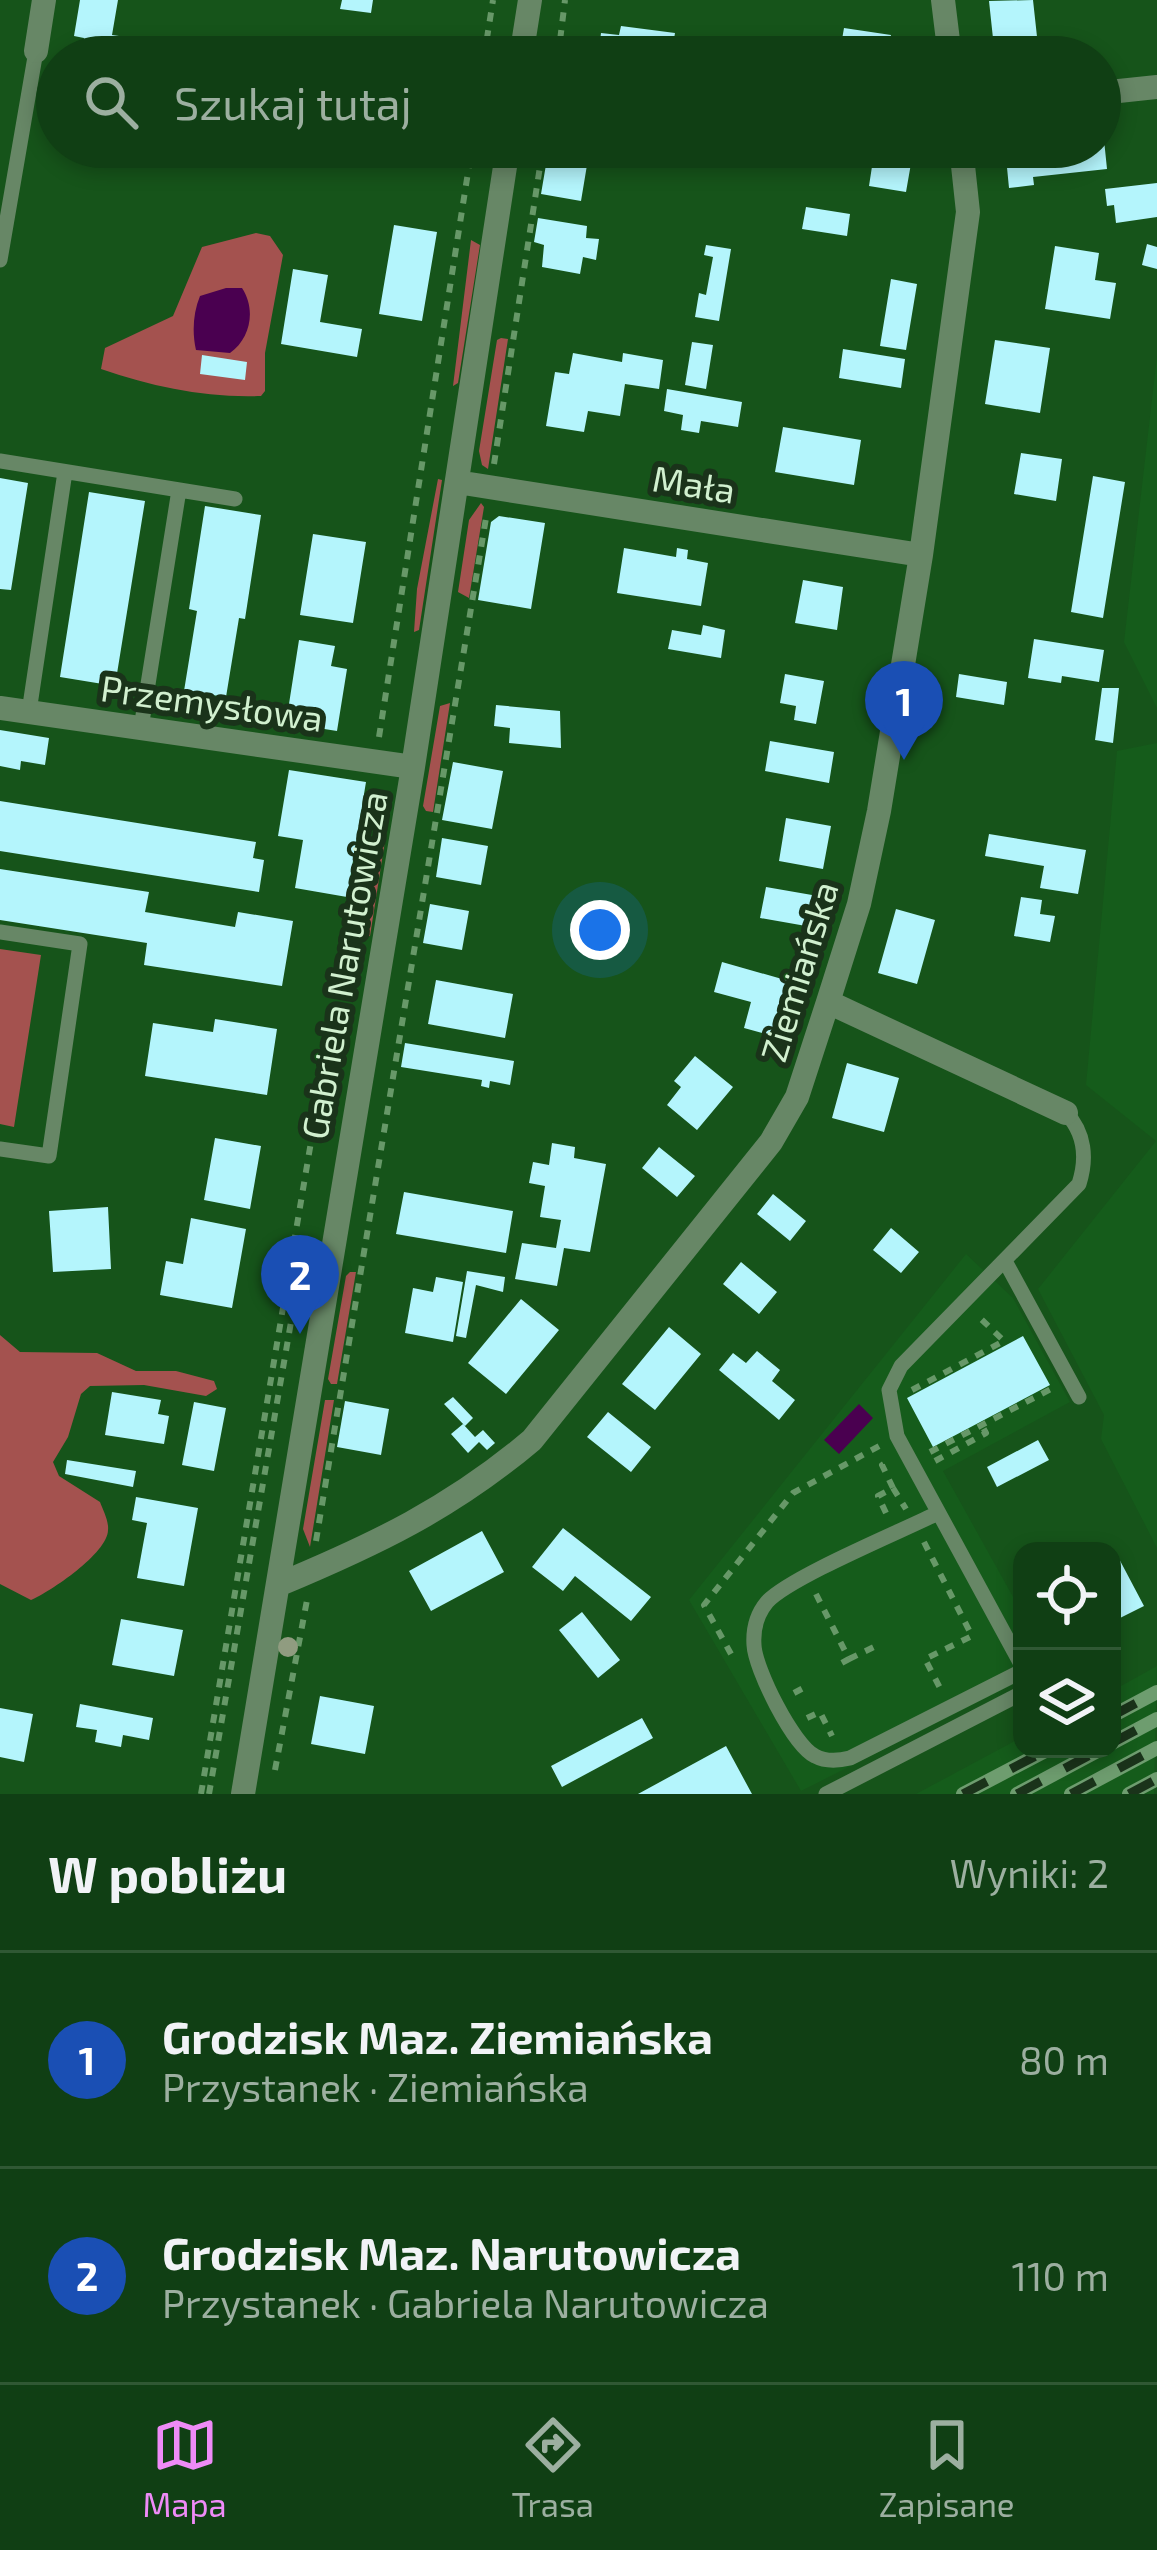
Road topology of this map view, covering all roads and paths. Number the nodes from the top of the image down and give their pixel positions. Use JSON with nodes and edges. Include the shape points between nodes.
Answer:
{"nodes":[{"id":1,"x":44,"y":0,"type":"edge"},
{"id":2,"x":493,"y":0,"type":"edge"},
{"id":3,"x":530,"y":0,"type":"edge"},
{"id":4,"x":565,"y":0,"type":"edge"},
{"id":5,"x":944,"y":0,"type":"edge"},
{"id":6,"x":38,"y":36,"type":"edge"},
{"id":7,"x":487,"y":36,"type":"edge"},
{"id":8,"x":524,"y":36,"type":"edge"},
{"id":9,"x":561,"y":36,"type":"edge"},
{"id":10,"x":948,"y":36,"type":"edge"},
{"id":11,"x":36,"y":51,"type":"edge"},
{"id":12,"x":1157,"y":87,"type":"edge"},
{"id":13,"x":1121,"y":91,"type":"edge"},
{"id":14,"x":468,"y":168,"type":"edge"},
{"id":15,"x":477,"y":168,"type":"edge"},
{"id":16,"x":505,"y":168,"type":"edge"},
{"id":17,"x":540,"y":168,"type":"edge"},
{"id":18,"x":963,"y":168,"type":"edge"},
{"id":19,"x":3,"y":221,"type":"edge"},
{"id":20,"x":0,"y":260,"type":"edge"},
{"id":21,"x":451,"y":354,"type":"dead end"},
{"id":22,"x":0,"y":461,"type":"edge"},
{"id":23,"x":65,"y":472,"type":"junction"},
{"id":24,"x":495,"y":472,"type":"dead end"},
{"id":25,"x":457,"y":482,"type":"junction"},
{"id":26,"x":179,"y":490,"type":"junction"},
{"id":27,"x":235,"y":499,"type":"dead end"},
{"id":28,"x":491,"y":505,"type":"dead end"},
{"id":29,"x":920,"y":555,"type":"junction"},
{"id":30,"x":415,"y":579,"type":"dead end"},
{"id":31,"x":0,"y":708,"type":"edge"},
{"id":32,"x":29,"y":712,"type":"junction"},
{"id":33,"x":141,"y":728,"type":"junction"},
{"id":34,"x":380,"y":762,"type":"junction"},
{"id":35,"x":413,"y":767,"type":"junction"},
{"id":36,"x":366,"y":878,"type":"dead end"},
{"id":37,"x":0,"y":932,"type":"edge"},
{"id":38,"x":828,"y":1002,"type":"junction"},
{"id":39,"x":341,"y":1028,"type":"dead end"},
{"id":40,"x":1066,"y":1113,"type":"joint"},
{"id":41,"x":0,"y":1149,"type":"edge"},
{"id":42,"x":1005,"y":1261,"type":"junction"},
{"id":43,"x":975,"y":1312,"type":"dead end"},
{"id":44,"x":1054,"y":1387,"type":"dead end"},
{"id":45,"x":1079,"y":1396,"type":"dead end"},
{"id":46,"x":903,"y":1400,"type":"dead end"},
{"id":47,"x":922,"y":1444,"type":"dead end"},
{"id":48,"x":893,"y":1488,"type":"dead end"},
{"id":49,"x":938,"y":1513,"type":"junction"},
{"id":50,"x":915,"y":1525,"type":"junction"},
{"id":51,"x":314,"y":1550,"type":"dead end"},
{"id":52,"x":808,"y":1578,"type":"junction"},
{"id":53,"x":278,"y":1585,"type":"junction"},
{"id":54,"x":310,"y":1585,"type":"dead end"},
{"id":55,"x":876,"y":1646,"type":"dead end"},
{"id":56,"x":1013,"y":1651,"type":"edge"},
{"id":57,"x":849,"y":1659,"type":"junction"},
{"id":58,"x":838,"y":1665,"type":"dead end"},
{"id":59,"x":1013,"y":1673,"type":"edge"},
{"id":60,"x":809,"y":1685,"type":"dead end"},
{"id":61,"x":794,"y":1693,"type":"dead end"},
{"id":62,"x":1013,"y":1698,"type":"edge"},
{"id":63,"x":949,"y":1708,"type":"junction"},
{"id":64,"x":278,"y":1765,"type":"dead end"},
{"id":65,"x":206,"y":1794,"type":"edge"},
{"id":66,"x":243,"y":1794,"type":"edge"},
{"id":67,"x":826,"y":1794,"type":"edge"}],
"edges":[{"from":1,"to":6,"type":"street"},
{"from":2,"to":7,"type":"path"},
{"from":3,"to":8,"type":"street"},
{"from":4,"to":9,"type":"path"},
{"from":5,"to":10,"type":"street"},
{"from":11,"to":19,"type":"lane"},
{"from":12,"to":13,"type":"street"},
{"from":14,"to":34,"type":"path"},
{"from":15,"to":21,"type":"path"},
{"from":16,"to":25,"type":"street","name":"Gabriela Narutowicza"},
{"from":17,"to":24,"type":"path"},
{"from":18,"to":29,"type":"street","name":"Ziemiańska","via":[[968,212]]},
{"from":19,"to":20,"type":"lane"},
{"from":22,"to":23,"type":"lane"},
{"from":23,"to":26,"type":"lane"},
{"from":23,"to":32,"type":"lane"},
{"from":25,"to":29,"type":"street","name":"Mała"},
{"from":25,"to":35,"type":"street","name":"Gabriela Narutowicza"},
{"from":26,"to":27,"type":"lane"},
{"from":26,"to":33,"type":"lane"},
{"from":28,"to":51,"type":"path"},
{"from":29,"to":38,"type":"street","name":"Ziemiańska","via":[[879,811]]},
{"from":30,"to":34,"type":"path"},
{"from":31,"to":32,"type":"street","name":"Przemysłowa"},
{"from":32,"to":33,"type":"street","name":"Przemysłowa"},
{"from":33,"to":34,"type":"street","name":"Przemysłowa"},
{"from":34,"to":35,"type":"street","name":"Przemysłowa"},
{"from":34,"to":36,"type":"path"},
{"from":34,"to":65,"type":"path"},
{"from":35,"to":53,"type":"street","name":"Gabriela Narutowicza"},
{"from":37,"to":41,"type":"lane","via":[[80,944],[49,1156]]},
{"from":38,"to":40,"type":"street"},
{"from":38,"to":53,"type":"street","name":"Ziemiańska","via":[[797,1097],[771,1142],[532,1440],[379,1543]]},
{"from":39,"to":65,"type":"path"},
{"from":40,"to":42,"type":"lane","via":[[1081,1137],[1079,1184]]},
{"from":42,"to":45,"type":"lane"},
{"from":42,"to":49,"type":"lane","via":[[902,1366],[889,1390],[897,1436]]},
{"from":43,"to":46,"type":"path","via":[[1004,1341]]},
{"from":44,"to":47,"type":"path","via":[[981,1423],[986,1433],[931,1462]]},
{"from":48,"to":50,"type":"path"},
{"from":49,"to":50,"type":"lane"},
{"from":49,"to":56,"type":"lane"},
{"from":50,"to":52,"type":"lane"},
{"from":50,"to":63,"type":"path","via":[[972,1636],[925,1659]]},
{"from":52,"to":57,"type":"path"},
{"from":52,"to":63,"type":"lane","via":[[767,1602],[754,1626],[762,1672],[807,1750],[827,1760],[850,1758]]},
{"from":53,"to":66,"type":"street","name":"Gabriela Narutowicza"},
{"from":54,"to":64,"type":"path"},
{"from":55,"to":57,"type":"path"},
{"from":57,"to":58,"type":"path"},
{"from":59,"to":63,"type":"lane"},
{"from":60,"to":61,"type":"path"},
{"from":62,"to":67,"type":"lane"}]}
